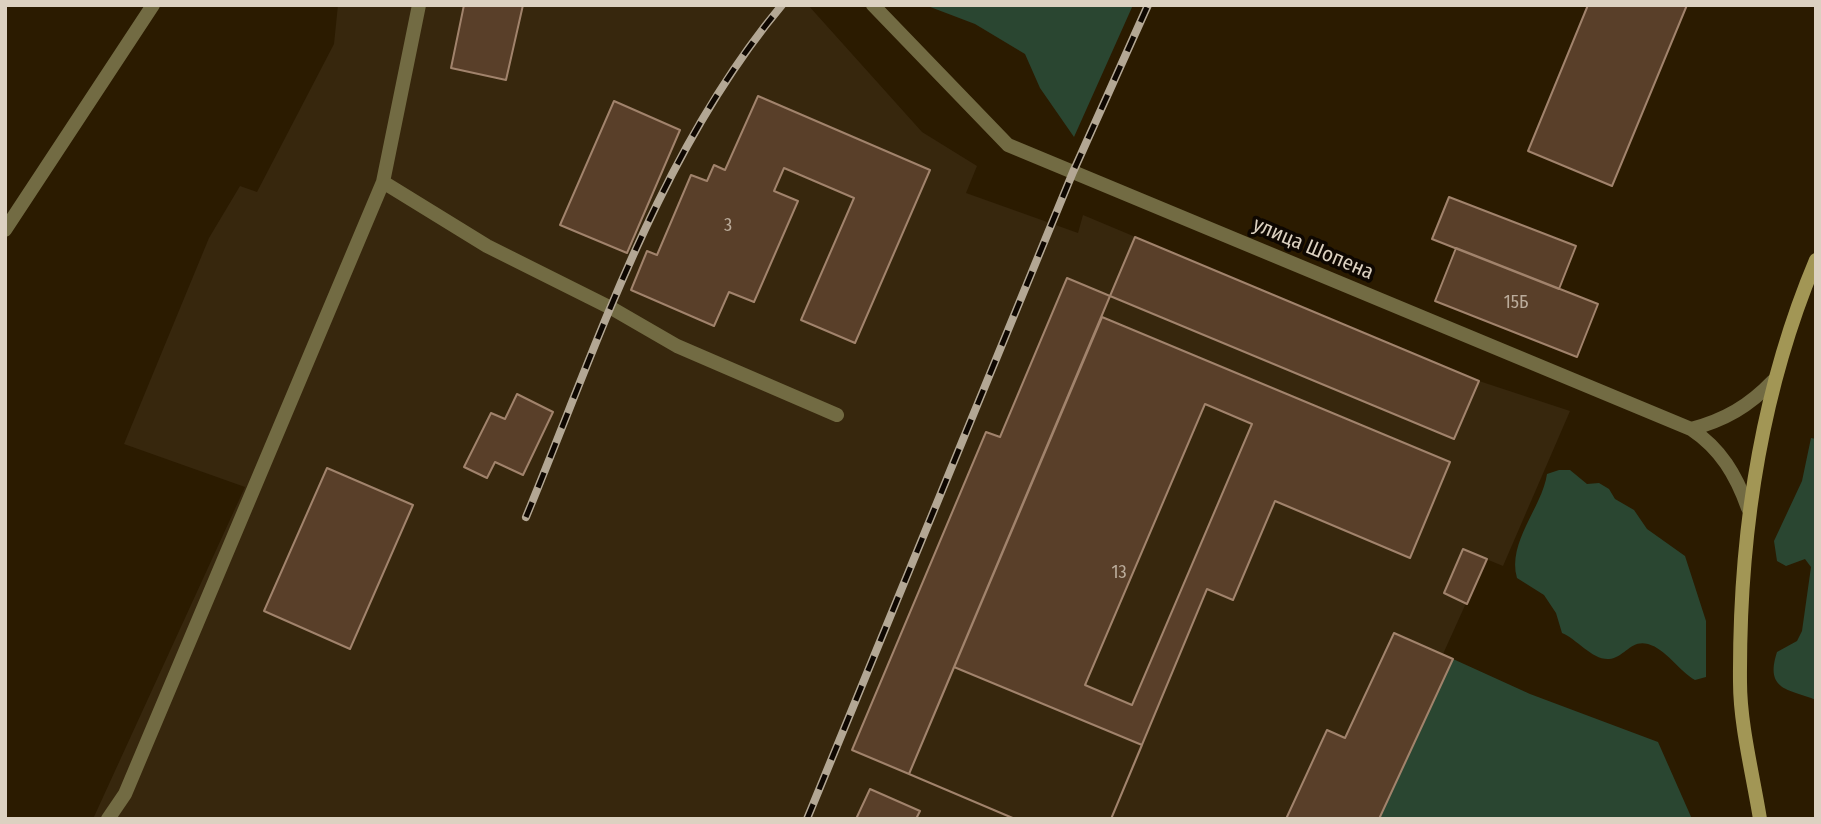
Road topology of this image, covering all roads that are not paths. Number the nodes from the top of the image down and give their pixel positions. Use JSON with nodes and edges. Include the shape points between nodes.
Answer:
{"nodes":[{"id":1,"x":153,"y":5,"type":"edge"},
{"id":2,"x":419,"y":5,"type":"edge"},
{"id":3,"x":873,"y":5,"type":"edge"},
{"id":4,"x":383,"y":182,"type":"junction"},
{"id":5,"x":5,"y":230,"type":"edge"},
{"id":6,"x":1816,"y":260,"type":"edge"},
{"id":7,"x":1773,"y":381,"type":"junction"},
{"id":8,"x":837,"y":415,"type":"dead end"},
{"id":9,"x":1691,"y":429,"type":"junction"},
{"id":10,"x":1748,"y":508,"type":"junction"},
{"id":11,"x":108,"y":819,"type":"edge"},
{"id":12,"x":1760,"y":819,"type":"edge"}],
"edges":[{"from":1,"to":5,"type":"street"},
{"from":2,"to":4,"type":"street"},
{"from":3,"to":9,"type":"street","name":"улица Шопена","via":[[1008,145]]},
{"from":4,"to":8,"type":"street","via":[[487,246],[677,346]]},
{"from":4,"to":11,"type":"street","via":[[125,794]]},
{"from":6,"to":7,"type":"main road","via":[[1790,320]]},
{"from":7,"to":9,"type":"street","via":[[1735,413]]},
{"from":7,"to":10,"type":"main road"},
{"from":9,"to":10,"type":"street","name":"улица Шопена","via":[[1724,458]]},
{"from":10,"to":12,"type":"main road","via":[[1740,684]]}]}
